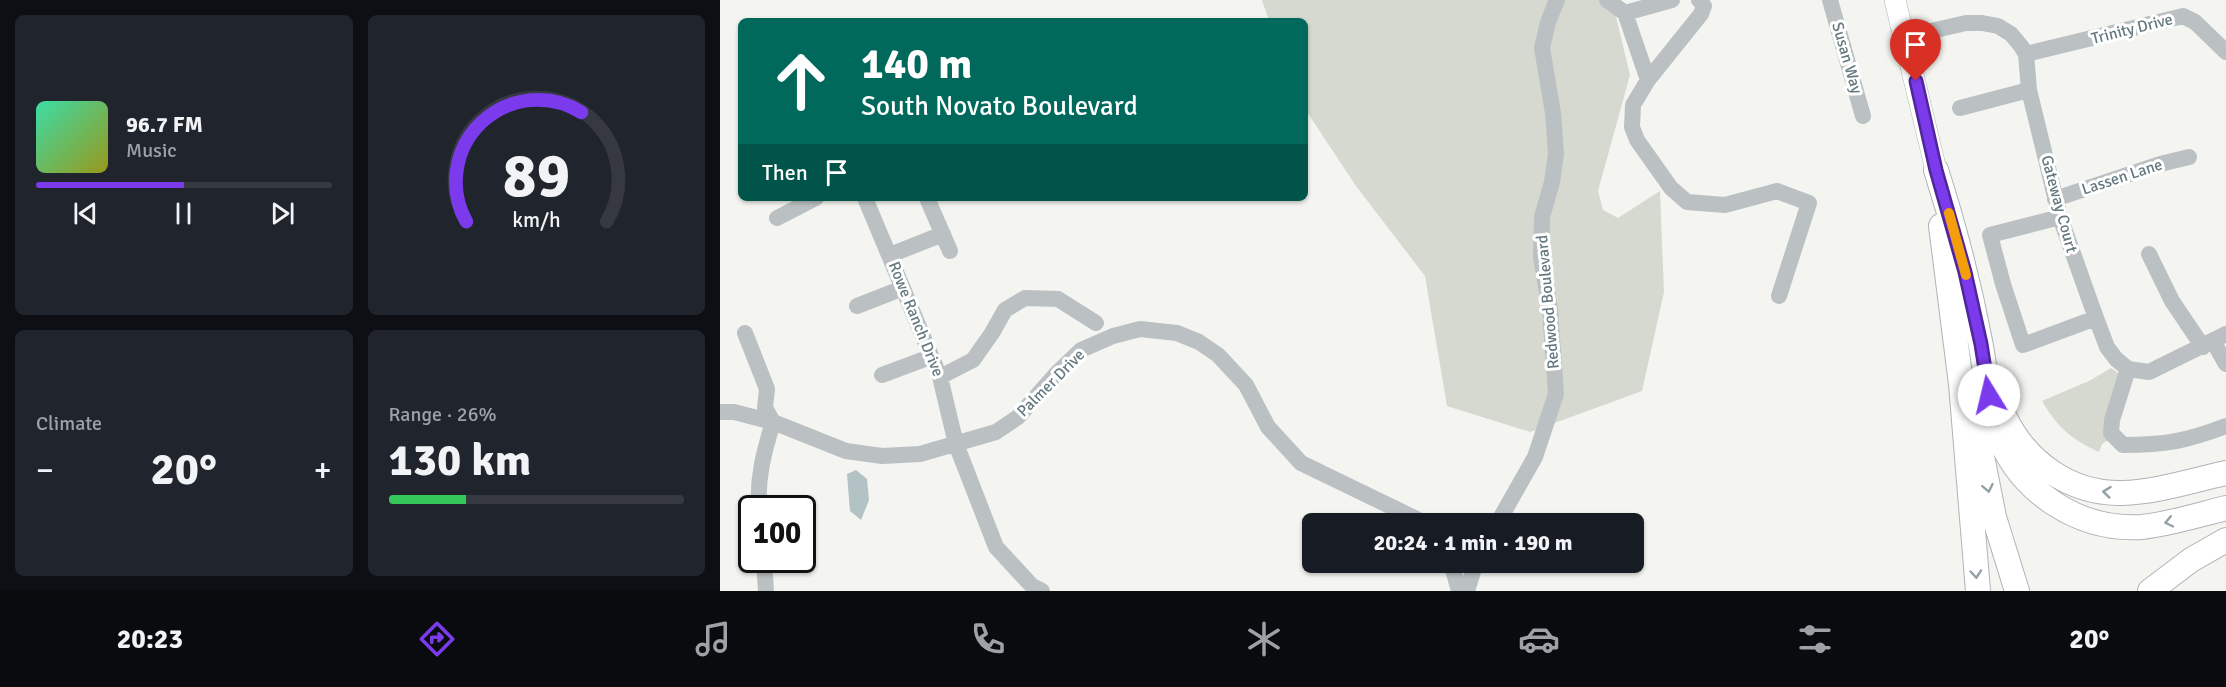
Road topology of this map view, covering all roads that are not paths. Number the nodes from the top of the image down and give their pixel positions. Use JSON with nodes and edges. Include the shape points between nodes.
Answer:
{"nodes":[{"id":1,"x":1557,"y":0,"type":"edge"},
{"id":2,"x":1607,"y":0,"type":"edge"},
{"id":3,"x":1672,"y":0,"type":"edge"},
{"id":4,"x":1699,"y":0,"type":"edge"},
{"id":5,"x":1830,"y":0,"type":"edge"},
{"id":6,"x":1895,"y":0,"type":"edge"},
{"id":7,"x":1625,"y":13,"type":"junction"},
{"id":8,"x":1905,"y":37,"type":"junction"},
{"id":9,"x":2226,"y":52,"type":"edge"},
{"id":10,"x":2026,"y":54,"type":"junction"},
{"id":11,"x":1648,"y":80,"type":"junction"},
{"id":12,"x":2029,"y":90,"type":"junction"},
{"id":13,"x":1960,"y":108,"type":"dead end"},
{"id":14,"x":1863,"y":116,"type":"dead end"},
{"id":15,"x":2189,"y":157,"type":"dead end"},
{"id":16,"x":1936,"y":170,"type":"junction"},
{"id":17,"x":2055,"y":200,"type":"junction"},
{"id":18,"x":810,"y":201,"type":"edge"},
{"id":19,"x":866,"y":201,"type":"edge"},
{"id":20,"x":928,"y":201,"type":"edge"},
{"id":21,"x":2060,"y":217,"type":"junction"},
{"id":22,"x":777,"y":218,"type":"dead end"},
{"id":23,"x":943,"y":234,"type":"junction"},
{"id":24,"x":950,"y":251,"type":"dead end"},
{"id":25,"x":2149,"y":254,"type":"dead end"},
{"id":26,"x":890,"y":255,"type":"junction"},
{"id":27,"x":1949,"y":286,"type":"junction"},
{"id":28,"x":903,"y":288,"type":"junction"},
{"id":29,"x":1779,"y":296,"type":"dead end"},
{"id":30,"x":857,"y":306,"type":"dead end"},
{"id":31,"x":2096,"y":318,"type":"junction"},
{"id":32,"x":1096,"y":323,"type":"dead end"},
{"id":33,"x":745,"y":333,"type":"dead end"},
{"id":34,"x":2214,"y":341,"type":"edge"},
{"id":35,"x":1981,"y":344,"type":"junction"},
{"id":36,"x":930,"y":357,"type":"junction"},
{"id":37,"x":2226,"y":364,"type":"edge"},
{"id":38,"x":2128,"y":369,"type":"junction"},
{"id":39,"x":882,"y":375,"type":"dead end"},
{"id":40,"x":940,"y":377,"type":"junction"},
{"id":41,"x":720,"y":412,"type":"edge"},
{"id":42,"x":773,"y":422,"type":"junction"},
{"id":43,"x":2226,"y":426,"type":"edge"},
{"id":44,"x":956,"y":444,"type":"junction"},
{"id":45,"x":2226,"y":472,"type":"edge"},
{"id":46,"x":758,"y":495,"type":"edge"},
{"id":47,"x":2226,"y":508,"type":"edge"},
{"id":48,"x":1406,"y":513,"type":"edge"},
{"id":49,"x":1503,"y":513,"type":"edge"},
{"id":50,"x":2226,"y":540,"type":"edge"},
{"id":51,"x":765,"y":573,"type":"edge"},
{"id":52,"x":1454,"y":573,"type":"edge"},
{"id":53,"x":1473,"y":573,"type":"edge"},
{"id":54,"x":766,"y":591,"type":"edge"},
{"id":55,"x":1042,"y":591,"type":"edge"},
{"id":56,"x":1459,"y":591,"type":"edge"},
{"id":57,"x":1467,"y":591,"type":"edge"},
{"id":58,"x":1978,"y":591,"type":"edge"},
{"id":59,"x":2017,"y":591,"type":"edge"},
{"id":60,"x":2150,"y":591,"type":"edge"}],
"edges":[{"from":1,"to":49,"type":"street","name":"Redwood Boulevard","via":[[1542,48],[1556,154],[1542,217],[1541,257],[1550,310],[1556,394],[1536,456]]},
{"from":2,"to":7,"type":"street"},
{"from":3,"to":7,"type":"street"},
{"from":4,"to":11,"type":"street","via":[[1704,6],[1701,14]]},
{"from":5,"to":14,"type":"street","name":"Susan Way"},
{"from":6,"to":8,"type":"main road"},
{"from":7,"to":11,"type":"street"},
{"from":8,"to":10,"type":"street","via":[[1982,22],[2011,34]]},
{"from":8,"to":16,"type":"main road"},
{"from":9,"to":10,"type":"street","name":"Trinity Drive","via":[[2195,22],[2183,16]]},
{"from":10,"to":12,"type":"street","name":"Gateway Court"},
{"from":11,"to":29,"type":"street","via":[[1633,105],[1632,127],[1671,188],[1687,202],[1725,205],[1777,191],[1809,203]]},
{"from":12,"to":13,"type":"street"},
{"from":12,"to":17,"type":"street","name":"Gateway Court"},
{"from":15,"to":17,"type":"street","name":"Lassen Lane"},
{"from":16,"to":27,"type":"highway"},
{"from":16,"to":35,"type":"highway"},
{"from":17,"to":21,"type":"street","name":"Gateway Court"},
{"from":18,"to":22,"type":"street"},
{"from":19,"to":26,"type":"street","name":"Rowe Ranch Drive"},
{"from":20,"to":23,"type":"street"},
{"from":21,"to":31,"type":"street","name":"Gateway Court"},
{"from":21,"to":31,"type":"street","via":[[1990,235],[2024,345]]},
{"from":23,"to":24,"type":"street"},
{"from":23,"to":26,"type":"street"},
{"from":25,"to":34,"type":"street","via":[[2172,301]]},
{"from":26,"to":28,"type":"street","name":"Rowe Ranch Drive"},
{"from":27,"to":58,"type":"highway","one_way":true},
{"from":27,"to":59,"type":"highway","one_way":true,"via":[[1992,507]]},
{"from":28,"to":30,"type":"street"},
{"from":28,"to":36,"type":"street","name":"Rowe Ranch Drive"},
{"from":31,"to":38,"type":"street","name":"Gateway Court","via":[[2107,348]]},
{"from":32,"to":40,"type":"street","via":[[1058,299],[1025,298],[1005,310],[974,360]]},
{"from":33,"to":42,"type":"street","via":[[767,389],[765,408]]},
{"from":34,"to":37,"type":"street"},
{"from":34,"to":38,"type":"street","via":[[2149,372]]},
{"from":45,"to":35,"type":"highway","one_way":true,"via":[[2123,493],[2087,488],[2060,478],[2035,460],[2015,436],[2001,408]]},
{"from":47,"to":35,"type":"highway","one_way":true,"via":[[2129,527],[2086,519],[2055,505],[2028,482],[2004,448],[1991,408]]},
{"from":36,"to":39,"type":"street"},
{"from":36,"to":40,"type":"street","name":"Rowe Ranch Drive"},
{"from":38,"to":43,"type":"street","via":[[2111,433],[2123,445],[2167,443]]},
{"from":40,"to":44,"type":"street","name":"Rowe Ranch Drive"},
{"from":41,"to":42,"type":"street","name":"Palmer Drive"},
{"from":42,"to":44,"type":"street","name":"Palmer Drive","via":[[846,451],[882,456],[920,454]]},
{"from":42,"to":46,"type":"street","via":[[760,465]]},
{"from":44,"to":48,"type":"street","name":"Palmer Drive","via":[[996,432],[1018,417],[1081,350],[1140,329],[1177,333],[1218,355],[1246,385],[1268,427],[1301,463]]},
{"from":44,"to":55,"type":"street","name":"Rowe Ranch Drive","via":[[996,547],[1032,586]]},
{"from":50,"to":60,"type":"highway"},
{"from":51,"to":54,"type":"street"},
{"from":52,"to":56,"type":"street"},
{"from":53,"to":57,"type":"street"}]}
